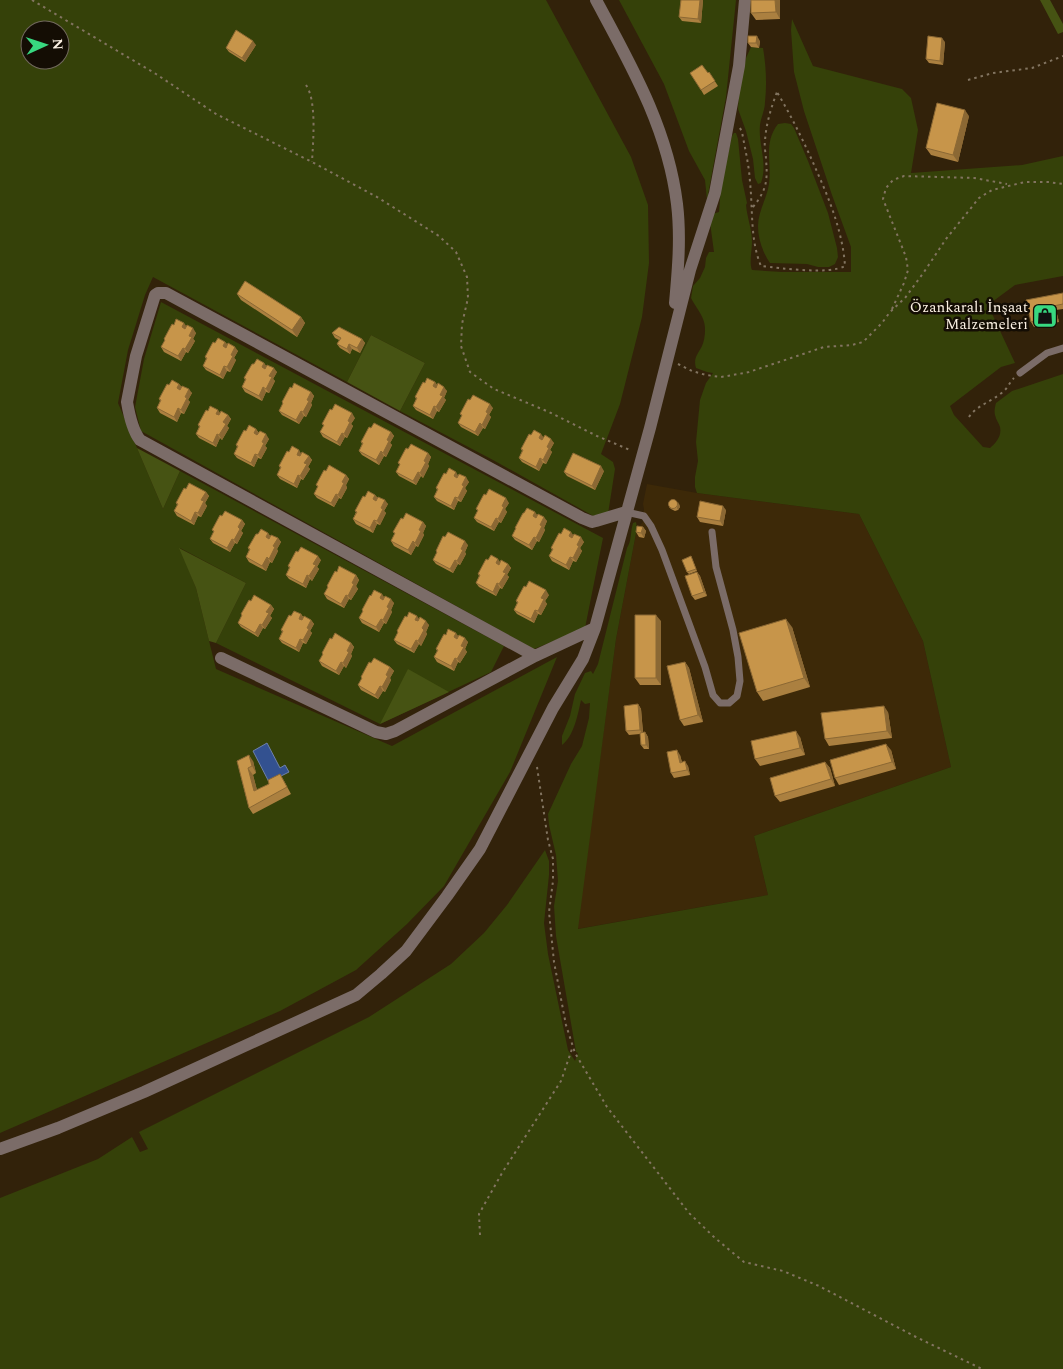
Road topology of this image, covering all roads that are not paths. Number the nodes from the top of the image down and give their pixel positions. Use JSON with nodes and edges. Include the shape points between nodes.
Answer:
{"nodes":[{"id":1,"x":596,"y":0,"type":"edge"},
{"id":2,"x":745,"y":0,"type":"edge"},
{"id":3,"x":1063,"y":348,"type":"edge"},
{"id":4,"x":668,"y":355,"type":"junction"},
{"id":5,"x":1020,"y":373,"type":"road end"},
{"id":6,"x":626,"y":512,"type":"junction"},
{"id":7,"x":712,"y":532,"type":"dead end"},
{"id":8,"x":595,"y":628,"type":"junction"},
{"id":9,"x":536,"y":656,"type":"junction"},
{"id":10,"x":221,"y":658,"type":"dead end"},
{"id":11,"x":0,"y":1149,"type":"edge"}],
"edges":[{"from":1,"to":4,"type":"street","via":[[651,108],[664,141],[671,172],[679,238]]},
{"from":2,"to":4,"type":"street","via":[[738,66],[715,193],[690,270]]},
{"from":3,"to":5,"type":"lane","via":[[1047,353]]},
{"from":4,"to":6,"type":"street"},
{"from":6,"to":7,"type":"lane","via":[[644,516],[651,526],[713,695],[720,703],[729,703],[737,696],[740,681],[738,657],[716,567]]},
{"from":6,"to":8,"type":"street"},
{"from":6,"to":9,"type":"street","via":[[592,522],[582,518],[166,293],[155,295],[136,356],[127,402],[140,440]]},
{"from":8,"to":9,"type":"street"},
{"from":8,"to":11,"type":"street","via":[[583,660],[553,708],[480,849],[406,950],[381,974],[356,994],[144,1092]]},
{"from":9,"to":10,"type":"street","via":[[386,734]]}]}
